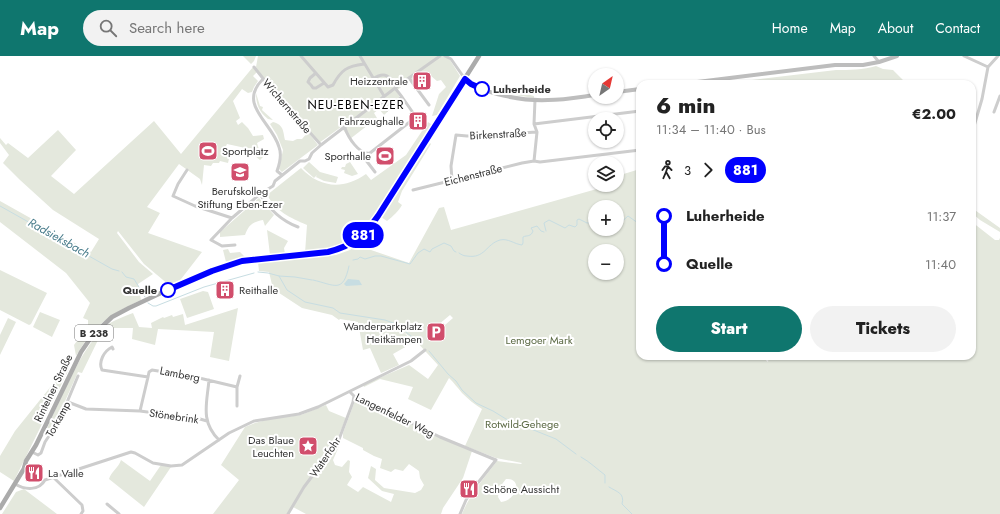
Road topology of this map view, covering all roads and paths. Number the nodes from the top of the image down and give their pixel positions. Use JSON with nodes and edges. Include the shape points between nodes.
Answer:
{"nodes":[{"id":1,"x":301,"y":56,"type":"edge"},
{"id":2,"x":360,"y":56,"type":"edge"},
{"id":3,"x":440,"y":56,"type":"edge"},
{"id":4,"x":445,"y":56,"type":"edge"},
{"id":5,"x":479,"y":56,"type":"edge"},
{"id":6,"x":874,"y":56,"type":"edge"},
{"id":7,"x":897,"y":56,"type":"edge"},
{"id":8,"x":964,"y":56,"type":"edge"},
{"id":9,"x":998,"y":56,"type":"edge"},
{"id":10,"x":452,"y":57,"type":"edge"},
{"id":11,"x":879,"y":62,"type":"junction"},
{"id":12,"x":364,"y":64,"type":"junction"},
{"id":13,"x":254,"y":67,"type":"dead end"},
{"id":14,"x":988,"y":67,"type":"junction"},
{"id":15,"x":316,"y":73,"type":"junction"},
{"id":16,"x":409,"y":78,"type":"junction"},
{"id":17,"x":263,"y":79,"type":"junction"},
{"id":18,"x":374,"y":79,"type":"junction"},
{"id":19,"x":465,"y":79,"type":"junction"},
{"id":20,"x":713,"y":80,"type":"edge"},
{"id":21,"x":324,"y":83,"type":"junction"},
{"id":22,"x":395,"y":88,"type":"junction"},
{"id":23,"x":636,"y":90,"type":"edge"},
{"id":24,"x":624,"y":91,"type":"edge"},
{"id":25,"x":384,"y":96,"type":"junction"},
{"id":26,"x":588,"y":96,"type":"edge"},
{"id":27,"x":1000,"y":96,"type":"edge"},
{"id":28,"x":402,"y":98,"type":"junction"},
{"id":29,"x":380,"y":100,"type":"junction"},
{"id":30,"x":535,"y":100,"type":"junction"},
{"id":31,"x":430,"y":106,"type":"dead end"},
{"id":32,"x":636,"y":111,"type":"edge"},
{"id":33,"x":994,"y":112,"type":"dead end"},
{"id":34,"x":976,"y":119,"type":"edge"},
{"id":35,"x":534,"y":124,"type":"junction"},
{"id":36,"x":344,"y":128,"type":"junction"},
{"id":37,"x":537,"y":132,"type":"junction"},
{"id":38,"x":321,"y":145,"type":"junction"},
{"id":39,"x":636,"y":150,"type":"edge"},
{"id":40,"x":364,"y":154,"type":"junction"},
{"id":41,"x":534,"y":161,"type":"junction"},
{"id":42,"x":187,"y":170,"type":"dead end"},
{"id":43,"x":375,"y":172,"type":"dead end"},
{"id":44,"x":282,"y":175,"type":"junction"},
{"id":45,"x":452,"y":180,"type":"junction"},
{"id":46,"x":413,"y":190,"type":"dead end"},
{"id":47,"x":260,"y":194,"type":"junction"},
{"id":48,"x":232,"y":218,"type":"junction"},
{"id":49,"x":298,"y":227,"type":"dead end"},
{"id":50,"x":235,"y":245,"type":"dead end"},
{"id":51,"x":113,"y":349,"type":"dead end"},
{"id":52,"x":425,"y":350,"type":"dead end"},
{"id":53,"x":150,"y":371,"type":"joint"},
{"id":54,"x":78,"y":376,"type":"dead end"},
{"id":55,"x":240,"y":376,"type":"dead end"},
{"id":56,"x":148,"y":377,"type":"junction"},
{"id":57,"x":209,"y":380,"type":"junction"},
{"id":58,"x":238,"y":387,"type":"junction"},
{"id":59,"x":350,"y":392,"type":"junction"},
{"id":60,"x":354,"y":396,"type":"junction"},
{"id":61,"x":68,"y":402,"type":"junction"},
{"id":62,"x":238,"y":406,"type":"dead end"},
{"id":63,"x":140,"y":411,"type":"junction"},
{"id":64,"x":207,"y":421,"type":"junction"},
{"id":65,"x":219,"y":440,"type":"junction"},
{"id":66,"x":31,"y":453,"type":"junction"},
{"id":67,"x":53,"y":477,"type":"junction"},
{"id":68,"x":15,"y":484,"type":"junction"},
{"id":69,"x":107,"y":504,"type":"dead end"},
{"id":70,"x":0,"y":508,"type":"edge"},
{"id":71,"x":81,"y":514,"type":"edge"},
{"id":72,"x":119,"y":514,"type":"edge"},
{"id":73,"x":288,"y":514,"type":"edge"},
{"id":74,"x":460,"y":514,"type":"edge"}],
"edges":[{"from":1,"to":15,"type":"street"},
{"from":2,"to":12,"type":"street"},
{"from":3,"to":16,"type":"street"},
{"from":4,"to":10,"type":"street"},
{"from":5,"to":19,"type":"main road","name":"Rintelner Straße","number":"B 238"},
{"from":6,"to":11,"type":"street"},
{"from":7,"to":11,"type":"main road"},
{"from":8,"to":14,"type":"street"},
{"from":9,"to":14,"type":"street"},
{"from":10,"to":19,"type":"street"},
{"from":11,"to":20,"type":"main road"},
{"from":12,"to":18,"type":"street"},
{"from":12,"to":21,"type":"street","via":[[351,66],[343,71],[331,86],[328,87]]},
{"from":13,"to":17,"type":"street","name":"Wichernstraße"},
{"from":14,"to":34,"type":"street"},
{"from":15,"to":21,"type":"street"},
{"from":15,"to":21,"type":"street","via":[[309,79],[310,85],[316,88]]},
{"from":16,"to":22,"type":"street"},
{"from":16,"to":31,"type":"street"},
{"from":17,"to":38,"type":"street","name":"Wichernstraße"},
{"from":17,"to":44,"type":"street","via":[[255,88],[254,103],[279,144],[281,157],[277,171]]},
{"from":18,"to":22,"type":"street","via":[[385,75],[391,79]]},
{"from":18,"to":25,"type":"street"},
{"from":19,"to":30,"type":"main road","via":[[471,84],[498,94]]},
{"from":19,"to":66,"type":"main road","name":"Rintelner Straße","number":"B 238","via":[[378,216],[362,236],[348,245],[328,252],[228,265],[114,316],[95,332],[81,352]]},
{"from":22,"to":25,"type":"street"},
{"from":22,"to":28,"type":"street"},
{"from":23,"to":24,"type":"main road"},
{"from":25,"to":29,"type":"street"},
{"from":26,"to":30,"type":"main road"},
{"from":27,"to":33,"type":"street"},
{"from":28,"to":29,"type":"street","via":[[387,110]]},
{"from":28,"to":40,"type":"street","via":[[416,117],[370,153]]},
{"from":29,"to":36,"type":"street"},
{"from":30,"to":35,"type":"street"},
{"from":32,"to":35,"type":"street"},
{"from":35,"to":37,"type":"street"},
{"from":36,"to":38,"type":"street"},
{"from":36,"to":40,"type":"street"},
{"from":37,"to":41,"type":"street"},
{"from":37,"to":45,"type":"street","name":"Birkenstraße","via":[[456,135]]},
{"from":38,"to":44,"type":"street","via":[[312,152],[309,159],[300,161]]},
{"from":39,"to":41,"type":"street","name":"Eichenstraße"},
{"from":40,"to":43,"type":"street"},
{"from":41,"to":45,"type":"street","name":"Eichenstraße"},
{"from":42,"to":48,"type":"street","via":[[173,196]]},
{"from":44,"to":47,"type":"street","via":[[273,186]]},
{"from":45,"to":46,"type":"street","name":"Eichenstraße"},
{"from":47,"to":48,"type":"street"},
{"from":47,"to":49,"type":"street","via":[[276,214]]},
{"from":48,"to":50,"type":"street","via":[[211,240],[222,246]]},
{"from":51,"to":56,"type":"street","name":"Lamberg","via":[[109,348],[104,354],[102,370]]},
{"from":52,"to":59,"type":"street","via":[[416,358]]},
{"from":53,"to":56,"type":"street","name":"Stönebrink"},
{"from":53,"to":57,"type":"street","name":"Lamberg","via":[[155,369]]},
{"from":54,"to":61,"type":"street","name":"Torkamp"},
{"from":55,"to":58,"type":"street"},
{"from":56,"to":63,"type":"street","name":"Stönebrink"},
{"from":57,"to":58,"type":"street","name":"Lamberg"},
{"from":57,"to":64,"type":"street","name":"Lamberg"},
{"from":58,"to":62,"type":"street"},
{"from":59,"to":60,"type":"street","name":"Langenfelder Weg"},
{"from":59,"to":65,"type":"street","name":"Langenfelder Weg","via":[[299,414],[254,421]]},
{"from":60,"to":73,"type":"street","name":"Waterfohr","via":[[338,442],[304,487]]},
{"from":60,"to":74,"type":"street","name":"Langenfelder Weg","via":[[496,460],[466,500]]},
{"from":61,"to":63,"type":"street","name":"Stönebrink","via":[[86,409]]},
{"from":61,"to":66,"type":"street","name":"Torkamp","via":[[44,444],[42,453]]},
{"from":63,"to":64,"type":"street","name":"Stönebrink"},
{"from":64,"to":65,"type":"street"},
{"from":65,"to":67,"type":"street","name":"Langenfelder Weg","via":[[182,465],[171,466],[153,462],[131,452]]},
{"from":66,"to":68,"type":"main road","name":"Rintelner Straße","number":"B 238"},
{"from":67,"to":68,"type":"street","name":"Langenfelder Weg","via":[[32,488],[23,488]]},
{"from":67,"to":71,"type":"street","via":[[82,505]]},
{"from":68,"to":70,"type":"main road","name":"Rintelner Straße","number":"B 238"},
{"from":69,"to":72,"type":"street"}]}
